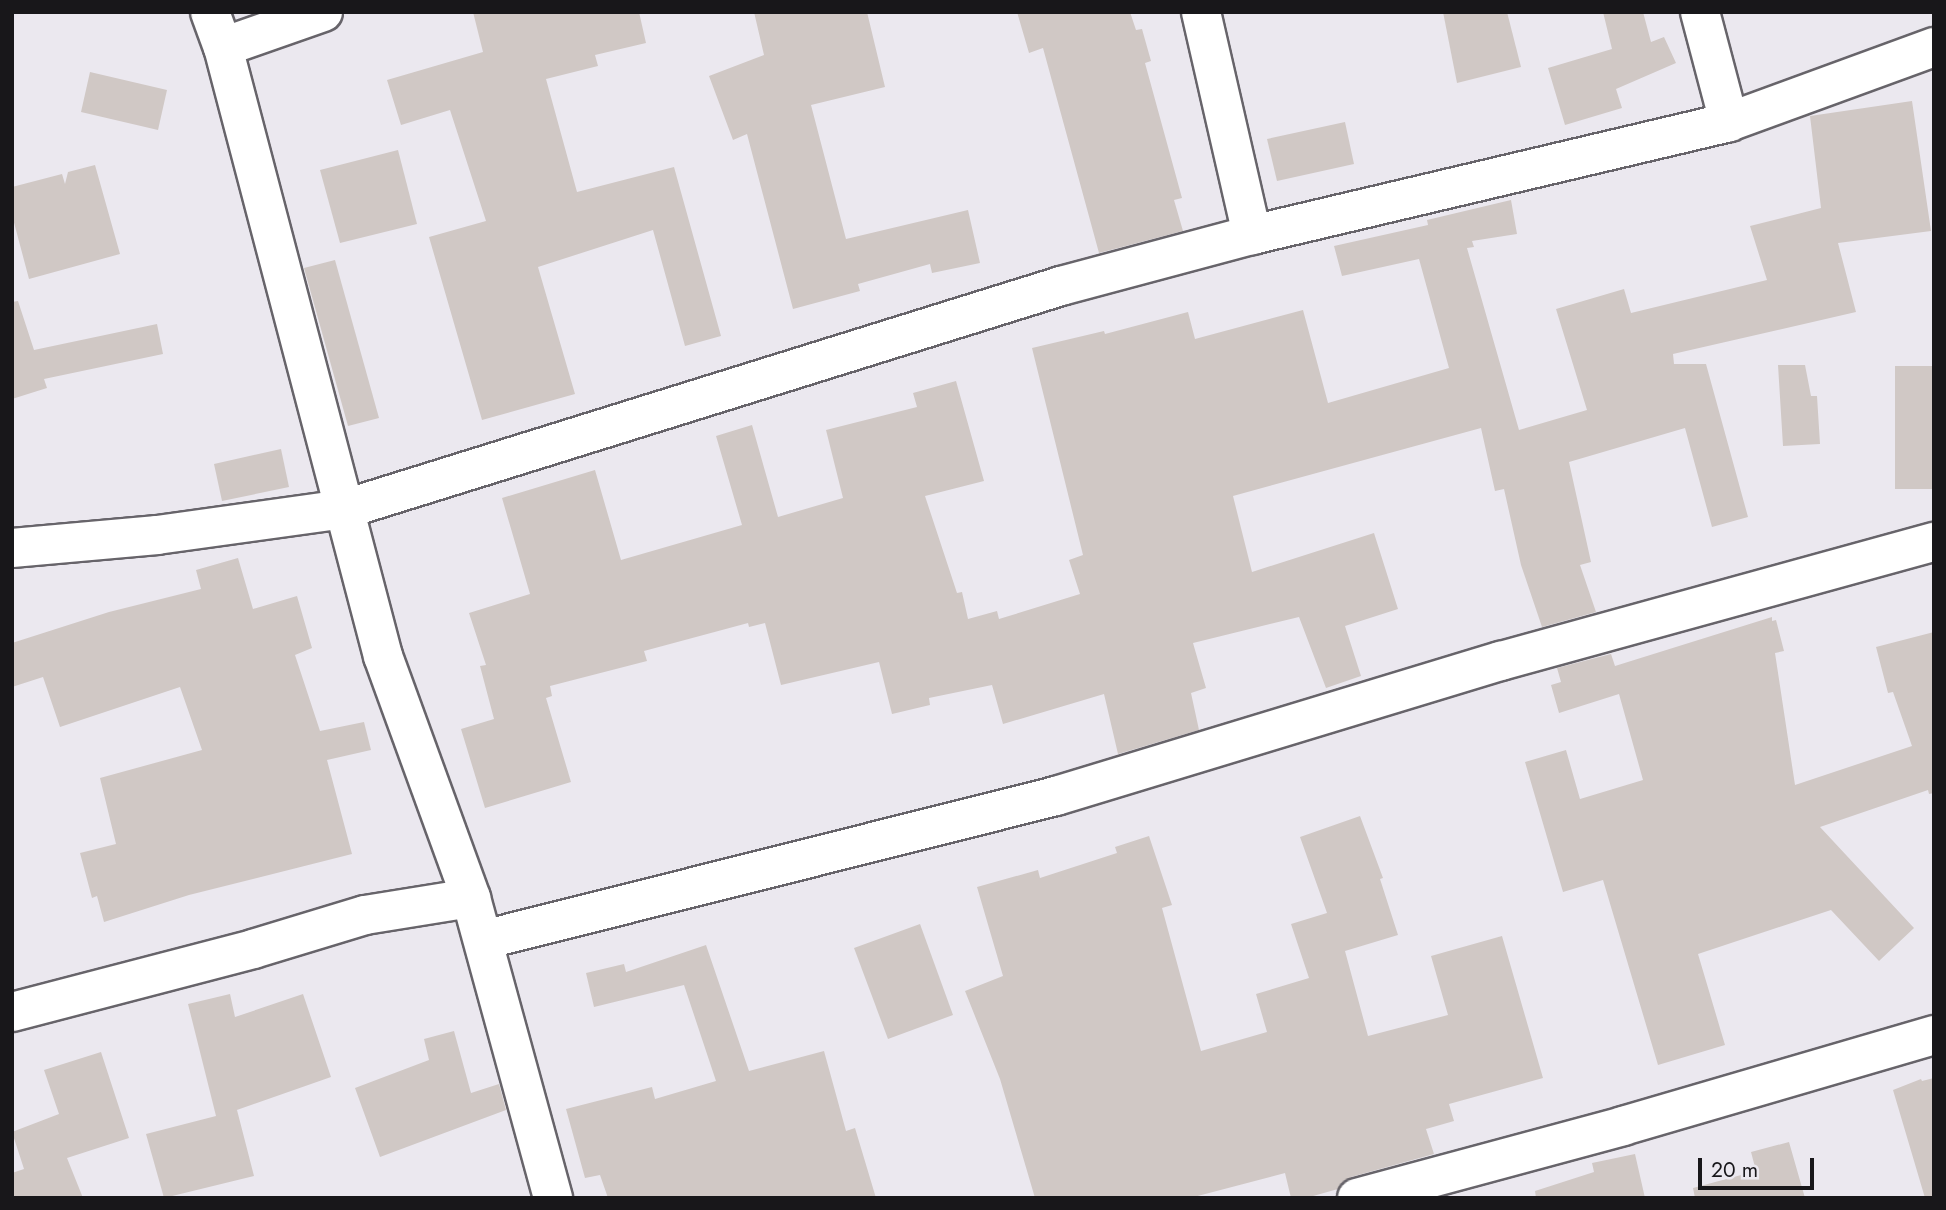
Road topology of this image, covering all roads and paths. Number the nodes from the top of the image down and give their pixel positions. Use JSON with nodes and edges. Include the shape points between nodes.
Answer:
{"nodes":[{"id":1,"x":323,"y":12,"type":"edge"},
{"id":2,"x":1201,"y":12,"type":"edge"},
{"id":3,"x":1700,"y":12,"type":"edge"},
{"id":4,"x":217,"y":30,"type":"edge"},
{"id":5,"x":1934,"y":47,"type":"edge"},
{"id":6,"x":1729,"y":122,"type":"junction"},
{"id":7,"x":1252,"y":234,"type":"junction"},
{"id":8,"x":345,"y":509,"type":"junction"},
{"id":9,"x":1934,"y":542,"type":"edge"},
{"id":10,"x":12,"y":548,"type":"edge"},
{"id":11,"x":471,"y":898,"type":"junction"},
{"id":12,"x":483,"y":940,"type":"junction"},
{"id":13,"x":12,"y":1012,"type":"edge"},
{"id":14,"x":1934,"y":1035,"type":"edge"},
{"id":15,"x":553,"y":1198,"type":"edge"},
{"id":16,"x":1357,"y":1198,"type":"edge"}],
"edges":[{"from":1,"to":4,"type":"street"},
{"from":2,"to":7,"type":"street"},
{"from":3,"to":6,"type":"street"},
{"from":4,"to":8,"type":"street"},
{"from":5,"to":6,"type":"street"},
{"from":6,"to":7,"type":"street"},
{"from":7,"to":8,"type":"street","via":[[1035,294]]},
{"from":8,"to":10,"type":"street","via":[[157,535]]},
{"from":8,"to":11,"type":"street","via":[[383,656]]},
{"from":9,"to":12,"type":"street","via":[[1501,661],[1056,796]]},
{"from":11,"to":12,"type":"street"},
{"from":11,"to":13,"type":"street","via":[[365,915]]},
{"from":12,"to":15,"type":"street"},
{"from":14,"to":16,"type":"street"}]}
